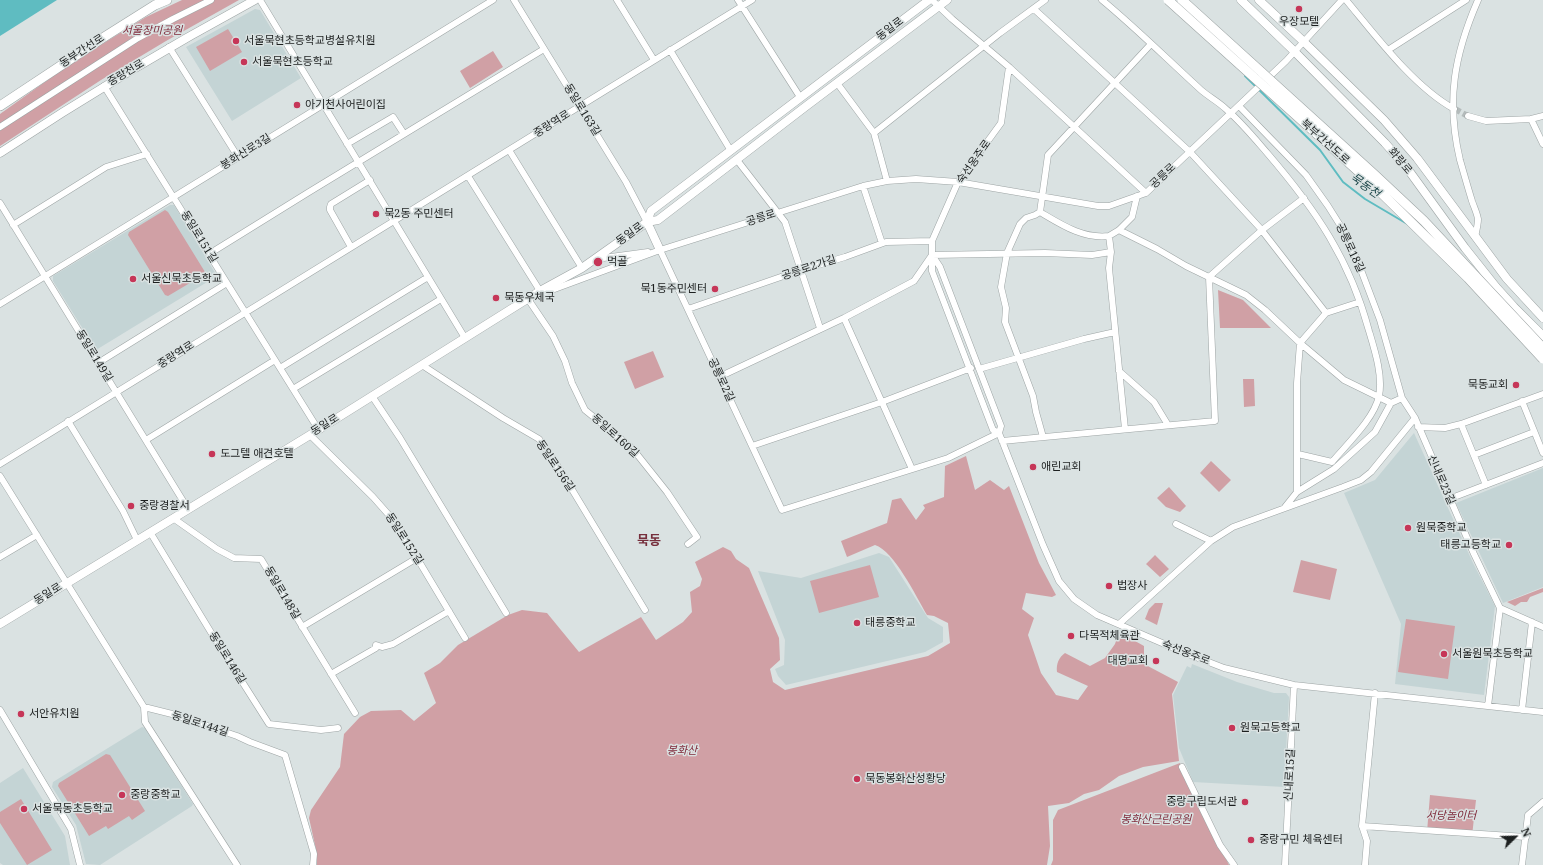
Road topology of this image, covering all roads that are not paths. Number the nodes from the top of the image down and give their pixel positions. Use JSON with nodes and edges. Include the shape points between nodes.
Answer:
{"nodes":[{"id":1,"x":167,"y":0,"type":"edge"},
{"id":2,"x":211,"y":0,"type":"edge"},
{"id":3,"x":255,"y":0,"type":"edge"},
{"id":4,"x":260,"y":0,"type":"edge"},
{"id":5,"x":493,"y":0,"type":"edge"},
{"id":6,"x":514,"y":0,"type":"edge"},
{"id":7,"x":617,"y":0,"type":"edge"},
{"id":8,"x":738,"y":0,"type":"edge"},
{"id":9,"x":752,"y":0,"type":"edge"},
{"id":10,"x":930,"y":0,"type":"edge"},
{"id":11,"x":947,"y":0,"type":"edge"},
{"id":12,"x":1045,"y":0,"type":"edge"},
{"id":13,"x":1102,"y":0,"type":"edge"},
{"id":14,"x":1168,"y":0,"type":"edge"},
{"id":15,"x":1182,"y":0,"type":"edge"},
{"id":16,"x":1241,"y":0,"type":"edge"},
{"id":17,"x":1259,"y":0,"type":"edge"},
{"id":18,"x":1342,"y":0,"type":"edge"},
{"id":19,"x":1346,"y":0,"type":"edge"},
{"id":20,"x":1466,"y":0,"type":"edge"},
{"id":21,"x":1478,"y":0,"type":"edge"},
{"id":22,"x":742,"y":6,"type":"junction"},
{"id":23,"x":938,"y":6,"type":"junction"},
{"id":24,"x":1034,"y":9,"type":"junction"},
{"id":25,"x":902,"y":20,"type":"junction"},
{"id":26,"x":908,"y":29,"type":"junction"},
{"id":27,"x":1303,"y":41,"type":"junction"},
{"id":28,"x":1151,"y":44,"type":"junction"},
{"id":29,"x":169,"y":47,"type":"junction"},
{"id":30,"x":984,"y":47,"type":"junction"},
{"id":31,"x":544,"y":49,"type":"junction"},
{"id":32,"x":670,"y":50,"type":"junction"},
{"id":33,"x":1388,"y":50,"type":"junction"},
{"id":34,"x":1294,"y":51,"type":"junction"},
{"id":35,"x":654,"y":60,"type":"junction"},
{"id":36,"x":840,"y":67,"type":"junction"},
{"id":37,"x":1009,"y":67,"type":"junction"},
{"id":38,"x":846,"y":76,"type":"junction"},
{"id":39,"x":837,"y":83,"type":"junction"},
{"id":40,"x":1115,"y":84,"type":"junction"},
{"id":41,"x":104,"y":86,"type":"junction"},
{"id":42,"x":808,"y":91,"type":"junction"},
{"id":43,"x":800,"y":97,"type":"junction"},
{"id":44,"x":814,"y":100,"type":"junction"},
{"id":45,"x":324,"y":104,"type":"junction"},
{"id":46,"x":1240,"y":104,"type":"junction"},
{"id":47,"x":0,"y":106,"type":"edge"},
{"id":48,"x":580,"y":107,"type":"junction"},
{"id":49,"x":1454,"y":108,"type":"junction"},
{"id":50,"x":1231,"y":113,"type":"junction"},
{"id":51,"x":1468,"y":116,"type":"tunnel mouth"},
{"id":52,"x":1543,"y":116,"type":"edge"},
{"id":53,"x":1531,"y":119,"type":"junction"},
{"id":54,"x":1075,"y":127,"type":"junction"},
{"id":55,"x":0,"y":128,"type":"edge"},
{"id":56,"x":874,"y":133,"type":"junction"},
{"id":57,"x":404,"y":134,"type":"junction"},
{"id":58,"x":347,"y":144,"type":"junction"},
{"id":59,"x":1543,"y":144,"type":"edge"},
{"id":60,"x":509,"y":150,"type":"junction"},
{"id":61,"x":731,"y":151,"type":"junction"},
{"id":62,"x":1190,"y":152,"type":"junction"},
{"id":63,"x":0,"y":153,"type":"edge"},
{"id":64,"x":147,"y":154,"type":"junction"},
{"id":65,"x":238,"y":157,"type":"junction"},
{"id":66,"x":737,"y":160,"type":"junction"},
{"id":67,"x":359,"y":162,"type":"junction"},
{"id":68,"x":468,"y":176,"type":"junction"},
{"id":69,"x":370,"y":180,"type":"junction"},
{"id":70,"x":887,"y":181,"type":"junction"},
{"id":71,"x":958,"y":182,"type":"junction"},
{"id":72,"x":863,"y":186,"type":"junction"},
{"id":73,"x":1146,"y":192,"type":"junction"},
{"id":74,"x":1137,"y":196,"type":"junction"},
{"id":75,"x":174,"y":197,"type":"junction"},
{"id":76,"x":1041,"y":197,"type":"junction"},
{"id":77,"x":668,"y":198,"type":"junction"},
{"id":78,"x":1304,"y":198,"type":"junction"},
{"id":79,"x":0,"y":203,"type":"edge"},
{"id":80,"x":675,"y":208,"type":"junction"},
{"id":81,"x":1040,"y":212,"type":"junction"},
{"id":82,"x":778,"y":213,"type":"junction"},
{"id":83,"x":394,"y":221,"type":"junction"},
{"id":84,"x":647,"y":222,"type":"junction"},
{"id":85,"x":13,"y":225,"type":"junction"},
{"id":86,"x":1119,"y":230,"type":"junction"},
{"id":87,"x":1262,"y":230,"type":"junction"},
{"id":88,"x":1109,"y":236,"type":"junction"},
{"id":89,"x":1475,"y":238,"type":"junction"},
{"id":90,"x":932,"y":240,"type":"junction"},
{"id":91,"x":882,"y":243,"type":"junction"},
{"id":92,"x":352,"y":247,"type":"junction"},
{"id":93,"x":660,"y":250,"type":"junction"},
{"id":94,"x":1111,"y":252,"type":"junction"},
{"id":95,"x":1007,"y":253,"type":"junction"},
{"id":96,"x":209,"y":254,"type":"junction"},
{"id":97,"x":932,"y":255,"type":"junction"},
{"id":98,"x":596,"y":259,"type":"junction"},
{"id":99,"x":582,"y":268,"type":"junction"},
{"id":100,"x":801,"y":270,"type":"junction"},
{"id":101,"x":45,"y":276,"type":"junction"},
{"id":102,"x":428,"y":277,"type":"junction"},
{"id":103,"x":1209,"y":277,"type":"junction"},
{"id":104,"x":227,"y":283,"type":"junction"},
{"id":105,"x":540,"y":291,"type":"junction"},
{"id":106,"x":442,"y":299,"type":"junction"},
{"id":107,"x":528,"y":299,"type":"junction"},
{"id":108,"x":1360,"y":302,"type":"junction"},
{"id":109,"x":0,"y":304,"type":"edge"},
{"id":110,"x":688,"y":310,"type":"junction"},
{"id":111,"x":246,"y":312,"type":"junction"},
{"id":112,"x":1326,"y":313,"type":"junction"},
{"id":113,"x":844,"y":318,"type":"junction"},
{"id":114,"x":1543,"y":318,"type":"edge"},
{"id":115,"x":820,"y":328,"type":"junction"},
{"id":116,"x":1115,"y":332,"type":"junction"},
{"id":117,"x":1543,"y":336,"type":"edge"},
{"id":118,"x":465,"y":338,"type":"junction"},
{"id":119,"x":1300,"y":342,"type":"junction"},
{"id":120,"x":1543,"y":348,"type":"edge"},
{"id":121,"x":1019,"y":358,"type":"junction"},
{"id":122,"x":1543,"y":359,"type":"edge"},
{"id":123,"x":275,"y":360,"type":"junction"},
{"id":124,"x":98,"y":363,"type":"junction"},
{"id":125,"x":422,"y":365,"type":"junction"},
{"id":126,"x":280,"y":368,"type":"junction"},
{"id":127,"x":971,"y":368,"type":"junction"},
{"id":128,"x":979,"y":369,"type":"junction"},
{"id":129,"x":1119,"y":371,"type":"junction"},
{"id":130,"x":719,"y":377,"type":"junction"},
{"id":131,"x":293,"y":389,"type":"junction"},
{"id":132,"x":116,"y":392,"type":"junction"},
{"id":133,"x":1543,"y":394,"type":"edge"},
{"id":134,"x":372,"y":396,"type":"junction"},
{"id":135,"x":1379,"y":398,"type":"junction"},
{"id":136,"x":1402,"y":398,"type":"junction"},
{"id":137,"x":1522,"y":401,"type":"junction"},
{"id":138,"x":882,"y":402,"type":"junction"},
{"id":139,"x":1391,"y":403,"type":"junction"},
{"id":140,"x":1415,"y":418,"type":"junction"},
{"id":141,"x":68,"y":422,"type":"junction"},
{"id":142,"x":1461,"y":424,"type":"junction"},
{"id":143,"x":1168,"y":426,"type":"junction"},
{"id":144,"x":1418,"y":427,"type":"junction"},
{"id":145,"x":318,"y":429,"type":"junction"},
{"id":146,"x":1125,"y":429,"type":"junction"},
{"id":147,"x":1534,"y":432,"type":"junction"},
{"id":148,"x":999,"y":433,"type":"junction"},
{"id":149,"x":310,"y":435,"type":"junction"},
{"id":150,"x":1043,"y":437,"type":"junction"},
{"id":151,"x":146,"y":440,"type":"junction"},
{"id":152,"x":1002,"y":441,"type":"junction"},
{"id":153,"x":752,"y":446,"type":"junction"},
{"id":154,"x":1543,"y":453,"type":"edge"},
{"id":155,"x":1298,"y":454,"type":"junction"},
{"id":156,"x":1474,"y":455,"type":"junction"},
{"id":157,"x":1543,"y":463,"type":"edge"},
{"id":158,"x":0,"y":464,"type":"edge"},
{"id":159,"x":912,"y":469,"type":"junction"},
{"id":160,"x":0,"y":476,"type":"edge"},
{"id":161,"x":1486,"y":485,"type":"junction"},
{"id":162,"x":1297,"y":492,"type":"junction"},
{"id":163,"x":1449,"y":499,"type":"junction"},
{"id":164,"x":1285,"y":507,"type":"junction"},
{"id":165,"x":188,"y":508,"type":"junction"},
{"id":166,"x":173,"y":518,"type":"junction"},
{"id":167,"x":1176,"y":524,"type":"dead end"},
{"id":168,"x":150,"y":532,"type":"junction"},
{"id":169,"x":37,"y":535,"type":"junction"},
{"id":170,"x":137,"y":540,"type":"junction"},
{"id":171,"x":1211,"y":542,"type":"junction"},
{"id":172,"x":688,"y":544,"type":"dead end"},
{"id":173,"x":0,"y":557,"type":"edge"},
{"id":174,"x":417,"y":558,"type":"junction"},
{"id":175,"x":66,"y":583,"type":"junction"},
{"id":176,"x":1500,"y":608,"type":"junction"},
{"id":177,"x":645,"y":610,"type":"dead end"},
{"id":178,"x":449,"y":611,"type":"junction"},
{"id":179,"x":506,"y":613,"type":"dead end"},
{"id":180,"x":1532,"y":622,"type":"junction"},
{"id":181,"x":0,"y":624,"type":"edge"},
{"id":182,"x":1119,"y":624,"type":"junction"},
{"id":183,"x":302,"y":627,"type":"junction"},
{"id":184,"x":1543,"y":627,"type":"edge"},
{"id":185,"x":465,"y":638,"type":"dead end"},
{"id":186,"x":331,"y":674,"type":"junction"},
{"id":187,"x":1294,"y":685,"type":"junction"},
{"id":188,"x":1375,"y":693,"type":"junction"},
{"id":189,"x":1488,"y":706,"type":"junction"},
{"id":190,"x":144,"y":707,"type":"junction"},
{"id":191,"x":0,"y":710,"type":"edge"},
{"id":192,"x":1522,"y":710,"type":"junction"},
{"id":193,"x":1543,"y":712,"type":"edge"},
{"id":194,"x":355,"y":713,"type":"dead end"},
{"id":195,"x":338,"y":728,"type":"dead end"},
{"id":196,"x":1182,"y":767,"type":"dead end"},
{"id":197,"x":1543,"y":802,"type":"edge"},
{"id":198,"x":1362,"y":826,"type":"junction"},
{"id":199,"x":1526,"y":837,"type":"junction"},
{"id":200,"x":80,"y":865,"type":"edge"},
{"id":201,"x":236,"y":865,"type":"edge"},
{"id":202,"x":313,"y":865,"type":"edge"},
{"id":203,"x":1234,"y":865,"type":"edge"},
{"id":204,"x":1285,"y":865,"type":"edge"},
{"id":205,"x":1365,"y":865,"type":"edge"},
{"id":206,"x":1522,"y":865,"type":"edge"}],
"edges":[{"from":1,"to":47,"type":"highway","name":"동부간선로","via":[[100,39]]},
{"from":2,"to":55,"type":"street","via":[[132,42]]},
{"from":3,"to":29,"type":"main road","name":"중랑천로"},
{"from":4,"to":45,"type":"street"},
{"from":5,"to":45,"type":"street","name":"봉화산로3길"},
{"from":6,"to":31,"type":"street","name":"동일로163길"},
{"from":7,"to":35,"type":"street"},
{"from":8,"to":22,"type":"street"},
{"from":9,"to":22,"type":"street","name":"중랑역로"},
{"from":10,"to":23,"type":"street"},
{"from":10,"to":25,"type":"main road","name":"동일로"},
{"from":11,"to":23,"type":"main road","name":"동일로"},
{"from":12,"to":24,"type":"street"},
{"from":13,"to":28,"type":"street"},
{"from":14,"to":122,"type":"highway","name":"북부간선도로","bridge":true,"via":[[1369,181],[1468,278]]},
{"from":15,"to":120,"type":"highway","name":"북부간선도로","bridge":true,"via":[[1376,175]]},
{"from":16,"to":34,"type":"main road","name":"화랑로"},
{"from":17,"to":27,"type":"main road","name":"화랑로"},
{"from":18,"to":27,"type":"street"},
{"from":19,"to":33,"type":"street"},
{"from":20,"to":33,"type":"street"},
{"from":21,"to":49,"type":"street","via":[[1464,36],[1454,78]]},
{"from":22,"to":32,"type":"street","name":"중랑역로"},
{"from":22,"to":43,"type":"street"},
{"from":23,"to":26,"type":"main road","name":"동일로"},
{"from":23,"to":30,"type":"street"},
{"from":24,"to":30,"type":"street"},
{"from":24,"to":40,"type":"street"},
{"from":25,"to":26,"type":"main road","via":[[912,21]]},
{"from":25,"to":36,"type":"main road","name":"동일로"},
{"from":26,"to":38,"type":"main road","name":"동일로"},
{"from":27,"to":34,"type":"street"},
{"from":27,"to":89,"type":"main road","name":"화랑로","via":[[1384,120],[1412,152]]},
{"from":28,"to":40,"type":"street"},
{"from":28,"to":50,"type":"street","via":[[1202,91]]},
{"from":29,"to":41,"type":"main road","name":"중랑천로"},
{"from":29,"to":65,"type":"street"},
{"from":30,"to":37,"type":"street"},
{"from":30,"to":56,"type":"street"},
{"from":31,"to":48,"type":"street","name":"동일로163길"},
{"from":31,"to":57,"type":"street"},
{"from":32,"to":35,"type":"street","name":"중랑역로"},
{"from":32,"to":61,"type":"street"},
{"from":33,"to":49,"type":"street","via":[[1430,92]]},
{"from":34,"to":46,"type":"street","name":"공릉로","bridge":true},
{"from":34,"to":117,"type":"main road","name":"화랑로","via":[[1407,168],[1496,287]]},
{"from":35,"to":48,"type":"street","name":"중랑역로"},
{"from":36,"to":38,"type":"main road","via":[[834,74],[835,77],[837,79]]},
{"from":36,"to":42,"type":"main road","name":"동일로"},
{"from":37,"to":54,"type":"street"},
{"from":37,"to":71,"type":"street","name":"숙선옹주로","via":[[1002,123]]},
{"from":38,"to":39,"type":"main road","name":"동일로"},
{"from":39,"to":44,"type":"main road","name":"동일로"},
{"from":39,"to":56,"type":"street"},
{"from":40,"to":54,"type":"street"},
{"from":40,"to":62,"type":"street"},
{"from":41,"to":63,"type":"main road","name":"중랑천로"},
{"from":41,"to":64,"type":"street","name":"동일로151길"},
{"from":42,"to":43,"type":"main road","name":"동일로"},
{"from":42,"to":44,"type":"main road","via":[[819,89],[820,92]]},
{"from":43,"to":61,"type":"main road","name":"동일로"},
{"from":44,"to":66,"type":"main road","name":"동일로"},
{"from":45,"to":58,"type":"street"},
{"from":45,"to":65,"type":"street","name":"봉화산로3길"},
{"from":46,"to":50,"type":"street","name":"공릉로"},
{"from":46,"to":136,"type":"street","name":"공릉로18길","via":[[1306,175],[1345,233],[1380,320]]},
{"from":48,"to":60,"type":"street","name":"중랑역로"},
{"from":48,"to":84,"type":"street","name":"동일로163길"},
{"from":49,"to":89,"type":"street","via":[[1459,154],[1478,219]]},
{"from":50,"to":62,"type":"street","name":"공릉로"},
{"from":50,"to":78,"type":"street"},
{"from":51,"to":53,"type":"street","via":[[1486,121]]},
{"from":52,"to":53,"type":"street"},
{"from":53,"to":59,"type":"street"},
{"from":54,"to":73,"type":"street"},
{"from":54,"to":76,"type":"street","via":[[1048,156]]},
{"from":56,"to":70,"type":"street"},
{"from":57,"to":58,"type":"street","via":[[393,116]]},
{"from":57,"to":67,"type":"street"},
{"from":58,"to":67,"type":"street"},
{"from":60,"to":68,"type":"street","name":"중랑역로"},
{"from":60,"to":99,"type":"street"},
{"from":61,"to":77,"type":"main road","name":"동일로"},
{"from":62,"to":73,"type":"street","name":"공릉로"},
{"from":62,"to":87,"type":"street"},
{"from":64,"to":75,"type":"street","name":"동일로151길"},
{"from":64,"to":85,"type":"street","via":[[106,167]]},
{"from":65,"to":75,"type":"street","name":"봉화산로3길"},
{"from":66,"to":80,"type":"main road","name":"동일로"},
{"from":66,"to":82,"type":"street"},
{"from":67,"to":69,"type":"street"},
{"from":67,"to":96,"type":"street"},
{"from":68,"to":83,"type":"street","name":"중랑역로"},
{"from":68,"to":105,"type":"street"},
{"from":69,"to":83,"type":"street"},
{"from":69,"to":92,"type":"street","via":[[330,207]]},
{"from":70,"to":71,"type":"street","name":"공릉로","via":[[916,179]]},
{"from":70,"to":72,"type":"street","name":"공릉로"},
{"from":71,"to":76,"type":"street","name":"공릉로"},
{"from":71,"to":90,"type":"street","name":"숙선옹주로"},
{"from":72,"to":82,"type":"street","name":"공릉로"},
{"from":72,"to":91,"type":"street"},
{"from":73,"to":74,"type":"street","name":"공릉로"},
{"from":74,"to":76,"type":"street","name":"공릉로","via":[[1109,206]]},
{"from":74,"to":86,"type":"street","via":[[1132,217]]},
{"from":75,"to":96,"type":"street","name":"동일로151길"},
{"from":75,"to":101,"type":"street","name":"봉화산로3길"},
{"from":76,"to":81,"type":"street"},
{"from":77,"to":80,"type":"main road","via":[[664,206],[666,209]]},
{"from":77,"to":84,"type":"main road","name":"동일로","via":[[651,211]]},
{"from":78,"to":87,"type":"street"},
{"from":78,"to":108,"type":"street","via":[[1332,240]]},
{"from":79,"to":85,"type":"street","name":"동일로149길"},
{"from":80,"to":84,"type":"main road","name":"동일로","via":[[658,220]]},
{"from":81,"to":88,"type":"street","via":[[1082,234]]},
{"from":81,"to":95,"type":"street","via":[[1026,218],[1020,224]]},
{"from":82,"to":93,"type":"street","name":"공릉로"},
{"from":82,"to":100,"type":"street","via":[[785,222]]},
{"from":83,"to":92,"type":"street","name":"중랑역로"},
{"from":83,"to":102,"type":"street"},
{"from":84,"to":93,"type":"main road"},
{"from":84,"to":98,"type":"main road","name":"동일로"},
{"from":85,"to":101,"type":"street","name":"동일로149길"},
{"from":86,"to":88,"type":"street"},
{"from":86,"to":103,"type":"street"},
{"from":87,"to":103,"type":"street"},
{"from":87,"to":112,"type":"street"},
{"from":88,"to":94,"type":"street"},
{"from":89,"to":114,"type":"main road","name":"화랑로","via":[[1507,279]]},
{"from":90,"to":91,"type":"street","name":"공릉로2가길"},
{"from":90,"to":97,"type":"street","name":"숙선옹주로"},
{"from":91,"to":100,"type":"street","name":"공릉로2가길"},
{"from":92,"to":111,"type":"street","name":"중랑역로"},
{"from":93,"to":98,"type":"street","name":"공릉로"},
{"from":93,"to":107,"type":"street","name":"공릉로"},
{"from":93,"to":110,"type":"street","name":"공릉로2길"},
{"from":94,"to":95,"type":"street","via":[[1092,255]]},
{"from":94,"to":116,"type":"street","via":[[1109,268]]},
{"from":95,"to":97,"type":"street"},
{"from":95,"to":121,"type":"street","via":[[1002,287],[1006,308],[1005,322]]},
{"from":96,"to":104,"type":"street","name":"동일로151길"},
{"from":97,"to":113,"type":"street","via":[[914,281]]},
{"from":97,"to":127,"type":"street","name":"숙선옹주로","via":[[932,271]]},
{"from":97,"to":128,"type":"street","name":"숙선옹주로","via":[[940,267]]},
{"from":98,"to":99,"type":"main road","name":"동일로"},
{"from":99,"to":105,"type":"main road","name":"동일로"},
{"from":100,"to":110,"type":"street","name":"공릉로2가길"},
{"from":100,"to":115,"type":"street"},
{"from":101,"to":109,"type":"street","name":"봉화산로3길"},
{"from":101,"to":124,"type":"street","name":"동일로149길"},
{"from":102,"to":106,"type":"street"},
{"from":102,"to":126,"type":"street"},
{"from":103,"to":119,"type":"street","via":[[1246,295]]},
{"from":103,"to":143,"type":"street","via":[[1215,421]]},
{"from":104,"to":111,"type":"street","name":"동일로151길"},
{"from":104,"to":124,"type":"street"},
{"from":105,"to":107,"type":"main road","name":"동일로"},
{"from":106,"to":118,"type":"street"},
{"from":106,"to":131,"type":"street"},
{"from":107,"to":118,"type":"main road","name":"동일로"},
{"from":107,"to":172,"type":"street","name":"동일로160길","via":[[553,336],[585,410],[632,448],[652,472],[697,537]]},
{"from":108,"to":112,"type":"street"},
{"from":108,"to":135,"type":"street","via":[[1371,335],[1381,386]]},
{"from":110,"to":130,"type":"street","name":"공릉로2길"},
{"from":111,"to":123,"type":"street","name":"동일로151길"},
{"from":111,"to":132,"type":"street","name":"중랑역로"},
{"from":112,"to":119,"type":"street"},
{"from":113,"to":115,"type":"street"},
{"from":113,"to":138,"type":"street"},
{"from":115,"to":130,"type":"street"},
{"from":116,"to":121,"type":"street"},
{"from":116,"to":129,"type":"street"},
{"from":118,"to":125,"type":"main road","name":"동일로"},
{"from":119,"to":135,"type":"street","via":[[1344,380]]},
{"from":119,"to":155,"type":"street","via":[[1297,383]]},
{"from":121,"to":128,"type":"street"},
{"from":121,"to":150,"type":"street","via":[[1033,396]]},
{"from":123,"to":126,"type":"street","name":"동일로151길"},
{"from":123,"to":151,"type":"street"},
{"from":124,"to":132,"type":"street","name":"동일로149길"},
{"from":125,"to":134,"type":"main road","name":"동일로"},
{"from":125,"to":177,"type":"street","name":"동일로156길","via":[[539,439]]},
{"from":126,"to":131,"type":"street","name":"동일로151길"},
{"from":127,"to":138,"type":"street"},
{"from":127,"to":148,"type":"street","name":"숙선옹주로","via":[[994,430]]},
{"from":128,"to":148,"type":"street","name":"숙선옹주로","via":[[1001,426]]},
{"from":129,"to":143,"type":"street","via":[[1154,402]]},
{"from":129,"to":146,"type":"street"},
{"from":130,"to":153,"type":"street","name":"공릉로2길"},
{"from":131,"to":145,"type":"street","name":"동일로151길"},
{"from":132,"to":141,"type":"street","name":"중랑역로"},
{"from":132,"to":151,"type":"street","name":"동일로149길"},
{"from":133,"to":137,"type":"street"},
{"from":134,"to":145,"type":"main road","name":"동일로"},
{"from":134,"to":179,"type":"street"},
{"from":135,"to":139,"type":"street"},
{"from":135,"to":155,"type":"street","via":[[1370,418],[1332,462]]},
{"from":136,"to":139,"type":"street"},
{"from":136,"to":140,"type":"street","name":"공릉로18길"},
{"from":137,"to":142,"type":"street"},
{"from":137,"to":147,"type":"street"},
{"from":138,"to":153,"type":"street"},
{"from":138,"to":159,"type":"street"},
{"from":139,"to":162,"type":"street","via":[[1375,432],[1334,469]]},
{"from":140,"to":144,"type":"street","name":"신내로23길"},
{"from":140,"to":164,"type":"street","via":[[1366,477]]},
{"from":141,"to":158,"type":"street","name":"중랑역로"},
{"from":141,"to":170,"type":"street","via":[[122,510]]},
{"from":142,"to":144,"type":"street","via":[[1445,428]]},
{"from":142,"to":156,"type":"street"},
{"from":143,"to":146,"type":"street"},
{"from":144,"to":163,"type":"street","name":"신내로23길"},
{"from":145,"to":149,"type":"main road","name":"동일로"},
{"from":146,"to":150,"type":"street"},
{"from":147,"to":154,"type":"street"},
{"from":147,"to":156,"type":"street"},
{"from":148,"to":152,"type":"street","name":"숙선옹주로"},
{"from":148,"to":159,"type":"street","via":[[948,458]]},
{"from":149,"to":165,"type":"main road","name":"동일로"},
{"from":149,"to":174,"type":"street","name":"동일로152길","via":[[384,508]]},
{"from":150,"to":152,"type":"street"},
{"from":151,"to":165,"type":"street","name":"동일로149길"},
{"from":152,"to":182,"type":"street","name":"숙선옹주로","via":[[1059,581],[1082,605]]},
{"from":153,"to":159,"type":"street","name":"공릉로2길","via":[[782,510]]},
{"from":155,"to":162,"type":"street"},
{"from":156,"to":161,"type":"street"},
{"from":157,"to":161,"type":"street"},
{"from":160,"to":169,"type":"street"},
{"from":161,"to":163,"type":"street"},
{"from":162,"to":164,"type":"street"},
{"from":163,"to":176,"type":"street","name":"신내로23길"},
{"from":164,"to":171,"type":"street","via":[[1233,527]]},
{"from":165,"to":166,"type":"main road","name":"동일로"},
{"from":166,"to":168,"type":"main road","name":"동일로"},
{"from":166,"to":183,"type":"street","name":"동일로148길","via":[[234,558],[261,559]]},
{"from":167,"to":171,"type":"street"},
{"from":168,"to":170,"type":"main road","name":"동일로"},
{"from":168,"to":195,"type":"street","name":"동일로146길","via":[[269,724],[321,730]]},
{"from":169,"to":173,"type":"street"},
{"from":169,"to":175,"type":"street"},
{"from":170,"to":175,"type":"main road","name":"동일로"},
{"from":171,"to":182,"type":"street"},
{"from":174,"to":178,"type":"street","name":"동일로152길"},
{"from":174,"to":183,"type":"street"},
{"from":175,"to":181,"type":"main road","name":"동일로"},
{"from":175,"to":190,"type":"street"},
{"from":176,"to":180,"type":"street"},
{"from":176,"to":189,"type":"street"},
{"from":178,"to":185,"type":"street","name":"동일로152길"},
{"from":178,"to":186,"type":"street","via":[[393,644],[382,647],[376,645],[376,648]]},
{"from":180,"to":184,"type":"street"},
{"from":180,"to":192,"type":"street"},
{"from":182,"to":187,"type":"street","name":"숙선옹주로","via":[[1224,668]]},
{"from":183,"to":186,"type":"street","name":"동일로148길"},
{"from":186,"to":194,"type":"street","name":"동일로148길"},
{"from":187,"to":188,"type":"street","name":"숙선옹주로"},
{"from":187,"to":204,"type":"street","name":"신내로15길"},
{"from":188,"to":189,"type":"street","name":"숙선옹주로"},
{"from":188,"to":198,"type":"street"},
{"from":189,"to":192,"type":"street","name":"숙선옹주로"},
{"from":190,"to":201,"type":"street","via":[[145,722]]},
{"from":190,"to":202,"type":"street","name":"동일로144길","via":[[237,736],[285,755],[314,854]]},
{"from":191,"to":200,"type":"street","via":[[72,829]]},
{"from":192,"to":193,"type":"street","name":"숙선옹주로"},
{"from":196,"to":203,"type":"street","via":[[1220,845]]},
{"from":197,"to":199,"type":"street","via":[[1528,815]]},
{"from":198,"to":199,"type":"street"},
{"from":198,"to":205,"type":"street","via":[[1367,841]]},
{"from":199,"to":206,"type":"street"}]}
